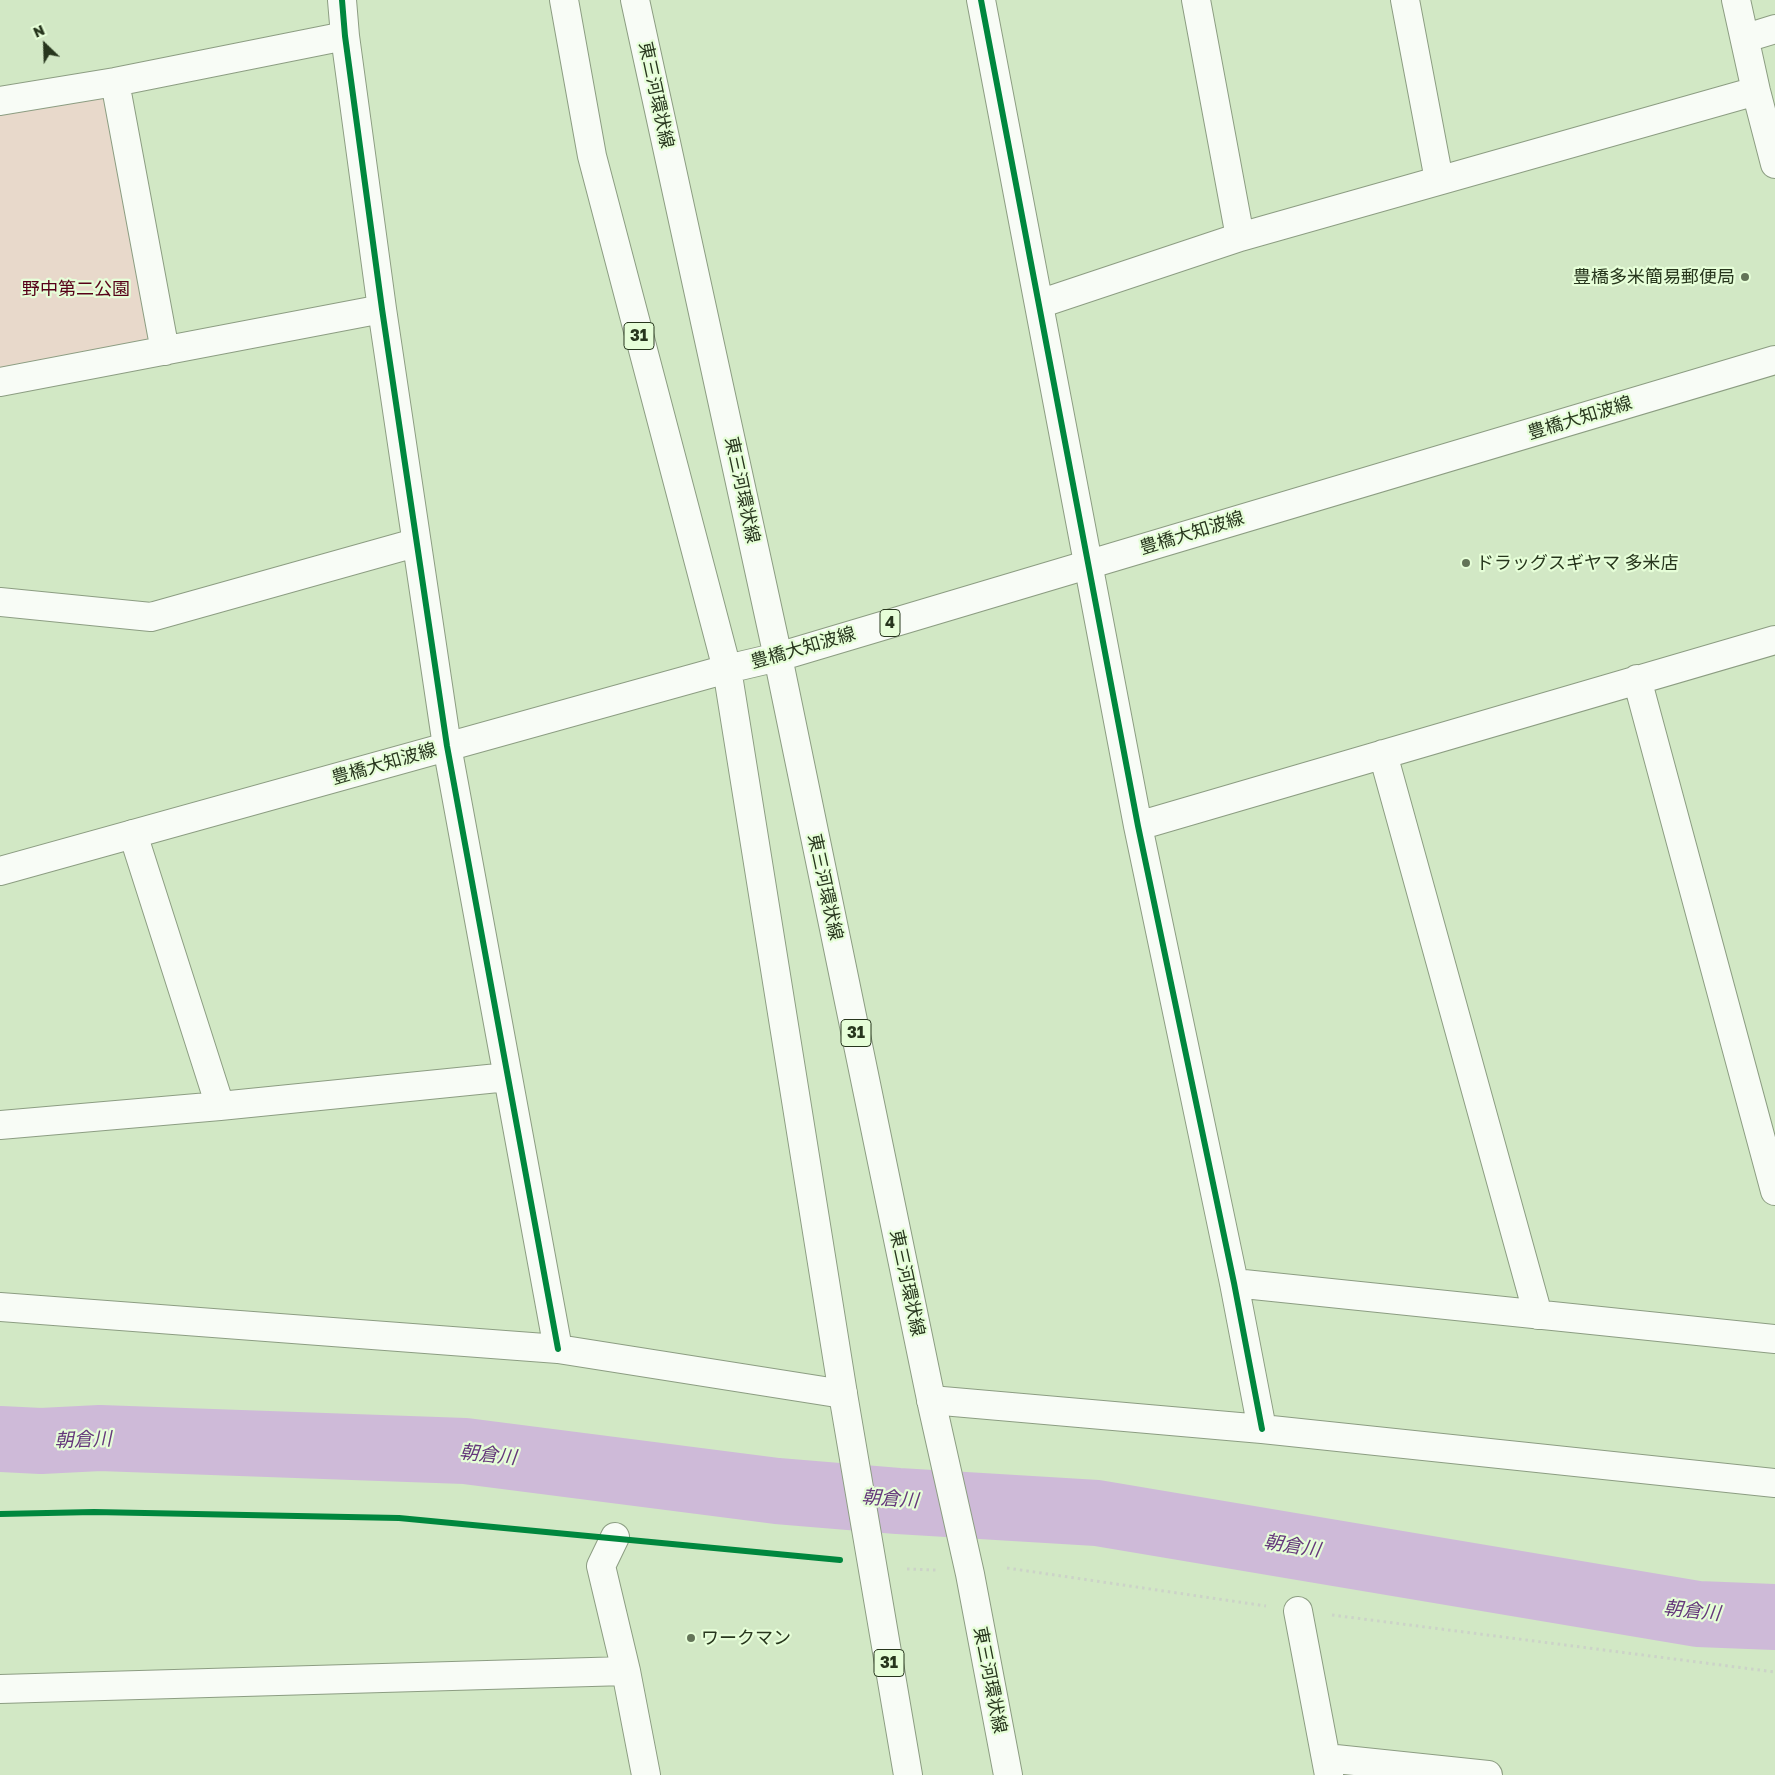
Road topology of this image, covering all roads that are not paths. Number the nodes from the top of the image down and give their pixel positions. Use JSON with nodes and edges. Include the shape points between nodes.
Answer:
{"nodes":[{"id":1,"x":342,"y":0,"type":"edge"},
{"id":2,"x":564,"y":0,"type":"edge"},
{"id":3,"x":635,"y":0,"type":"edge"},
{"id":4,"x":981,"y":0,"type":"edge"},
{"id":5,"x":1196,"y":0,"type":"edge"},
{"id":6,"x":1405,"y":0,"type":"edge"},
{"id":7,"x":1736,"y":0,"type":"edge"},
{"id":8,"x":1775,"y":30,"type":"edge"},
{"id":9,"x":345,"y":36,"type":"junction"},
{"id":10,"x":1746,"y":38,"type":"junction"},
{"id":11,"x":115,"y":82,"type":"junction"},
{"id":12,"x":1756,"y":91,"type":"junction"},
{"id":13,"x":0,"y":102,"type":"edge"},
{"id":14,"x":1775,"y":164,"type":"edge"},
{"id":15,"x":1439,"y":180,"type":"junction"},
{"id":16,"x":1240,"y":237,"type":"junction"},
{"id":17,"x":1039,"y":304,"type":"junction"},
{"id":18,"x":382,"y":309,"type":"junction"},
{"id":19,"x":165,"y":351,"type":"junction"},
{"id":20,"x":1775,"y":360,"type":"edge"},
{"id":21,"x":0,"y":382,"type":"edge"},
{"id":22,"x":416,"y":544,"type":"junction"},
{"id":23,"x":1089,"y":564,"type":"junction"},
{"id":24,"x":0,"y":602,"type":"edge"},
{"id":25,"x":1775,"y":640,"type":"edge"},
{"id":26,"x":778,"y":657,"type":"junction"},
{"id":27,"x":727,"y":669,"type":"junction"},
{"id":28,"x":1637,"y":679,"type":"junction"},
{"id":29,"x":447,"y":746,"type":"junction"},
{"id":30,"x":1382,"y":754,"type":"junction"},
{"id":31,"x":1138,"y":826,"type":"junction"},
{"id":32,"x":133,"y":834,"type":"junction"},
{"id":33,"x":0,"y":871,"type":"edge"},
{"id":34,"x":508,"y":1077,"type":"junction"},
{"id":35,"x":220,"y":1106,"type":"junction"},
{"id":36,"x":0,"y":1125,"type":"edge"},
{"id":37,"x":1775,"y":1192,"type":"edge"},
{"id":38,"x":1234,"y":1283,"type":"junction"},
{"id":39,"x":0,"y":1307,"type":"edge"},
{"id":40,"x":1538,"y":1315,"type":"junction"},
{"id":41,"x":1775,"y":1339,"type":"edge"},
{"id":42,"x":558,"y":1349,"type":"junction"},
{"id":43,"x":844,"y":1400,"type":"junction"},
{"id":44,"x":932,"y":1404,"type":"junction"},
{"id":45,"x":1262,"y":1429,"type":"junction"},
{"id":46,"x":1775,"y":1483,"type":"edge"},
{"id":47,"x":615,"y":1537,"type":"road end"},
{"id":48,"x":1298,"y":1611,"type":"road end"},
{"id":49,"x":626,"y":1671,"type":"junction"},
{"id":50,"x":0,"y":1689,"type":"edge"},
{"id":51,"x":1328,"y":1766,"type":"edge"},
{"id":52,"x":646,"y":1775,"type":"edge"},
{"id":53,"x":908,"y":1775,"type":"edge"},
{"id":54,"x":1008,"y":1775,"type":"edge"},
{"id":55,"x":1488,"y":1775,"type":"edge"}],
"edges":[{"from":1,"to":9,"type":"street"},
{"from":2,"to":27,"type":"street","number":"31","via":[[592,156]]},
{"from":3,"to":26,"type":"street","name":"東三河環状線","number":"31"},
{"from":4,"to":17,"type":"street"},
{"from":5,"to":16,"type":"street"},
{"from":6,"to":15,"type":"street"},
{"from":7,"to":10,"type":"street"},
{"from":8,"to":10,"type":"street"},
{"from":9,"to":11,"type":"street"},
{"from":9,"to":18,"type":"street"},
{"from":10,"to":12,"type":"street"},
{"from":11,"to":13,"type":"street"},
{"from":11,"to":19,"type":"street"},
{"from":12,"to":14,"type":"street"},
{"from":12,"to":15,"type":"street"},
{"from":15,"to":16,"type":"street"},
{"from":16,"to":17,"type":"street"},
{"from":17,"to":23,"type":"street"},
{"from":18,"to":19,"type":"street"},
{"from":18,"to":22,"type":"street"},
{"from":19,"to":21,"type":"street"},
{"from":20,"to":23,"type":"street","name":"豊橋大知波線","number":"4"},
{"from":22,"to":24,"type":"street","via":[[151,617]]},
{"from":22,"to":29,"type":"street"},
{"from":23,"to":26,"type":"street","name":"豊橋大知波線","number":"4"},
{"from":23,"to":31,"type":"street"},
{"from":25,"to":28,"type":"street"},
{"from":26,"to":27,"type":"street","name":"豊橋大知波線","number":"4"},
{"from":26,"to":44,"type":"street","name":"東三河環状線","number":"31"},
{"from":27,"to":29,"type":"street","name":"豊橋大知波線","number":"4"},
{"from":27,"to":43,"type":"street","number":"31"},
{"from":28,"to":30,"type":"street"},
{"from":28,"to":37,"type":"street"},
{"from":29,"to":32,"type":"street","name":"豊橋大知波線","number":"4"},
{"from":29,"to":34,"type":"street"},
{"from":30,"to":31,"type":"street"},
{"from":30,"to":40,"type":"street"},
{"from":31,"to":38,"type":"street"},
{"from":32,"to":33,"type":"street","name":"豊橋大知波線","number":"4"},
{"from":32,"to":35,"type":"street"},
{"from":34,"to":35,"type":"street"},
{"from":34,"to":42,"type":"street"},
{"from":35,"to":36,"type":"street"},
{"from":38,"to":40,"type":"street"},
{"from":38,"to":45,"type":"street"},
{"from":39,"to":42,"type":"street"},
{"from":40,"to":41,"type":"street"},
{"from":42,"to":43,"type":"street"},
{"from":43,"to":53,"type":"street","number":"31"},
{"from":44,"to":45,"type":"street"},
{"from":44,"to":54,"type":"street","name":"東三河環状線","number":"31"},
{"from":45,"to":46,"type":"street"},
{"from":47,"to":49,"type":"street","via":[[601,1566]]},
{"from":48,"to":51,"type":"street"},
{"from":49,"to":50,"type":"street"},
{"from":49,"to":52,"type":"street"},
{"from":51,"to":55,"type":"street"}]}
